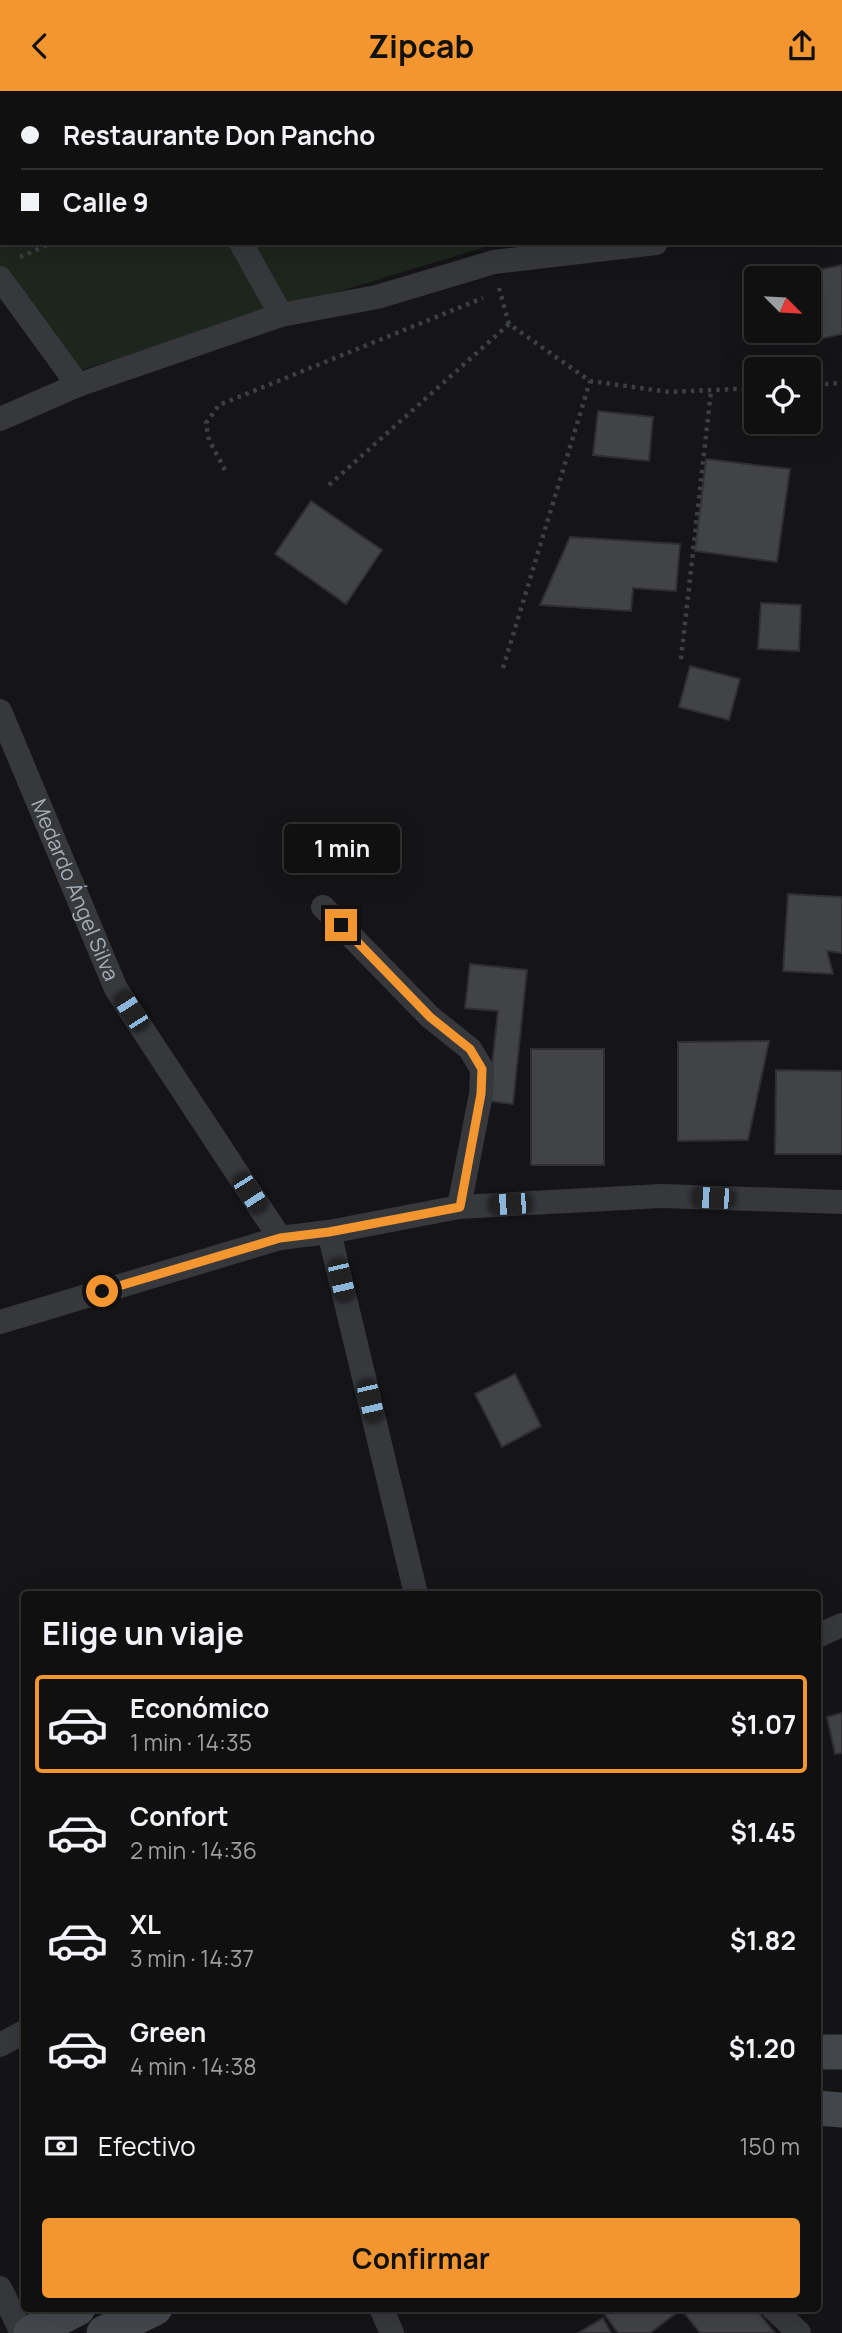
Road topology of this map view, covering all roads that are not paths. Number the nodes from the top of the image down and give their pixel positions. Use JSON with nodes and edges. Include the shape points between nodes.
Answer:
{"nodes":[{"id":1,"x":242,"y":245,"type":"edge"},
{"id":2,"x":639,"y":245,"type":"edge"},
{"id":3,"x":5,"y":270,"type":"edge"},
{"id":4,"x":281,"y":315,"type":"junction"},
{"id":5,"x":78,"y":385,"type":"junction"},
{"id":6,"x":0,"y":419,"type":"edge"},
{"id":7,"x":0,"y":711,"type":"edge"},
{"id":8,"x":323,"y":907,"type":"dead end"},
{"id":9,"x":842,"y":1202,"type":"edge"},
{"id":10,"x":460,"y":1207,"type":"junction"},
{"id":11,"x":329,"y":1232,"type":"junction"},
{"id":12,"x":280,"y":1238,"type":"junction"},
{"id":13,"x":0,"y":1322,"type":"edge"},
{"id":14,"x":415,"y":1591,"type":"edge"},
{"id":15,"x":842,"y":1625,"type":"edge"},
{"id":16,"x":821,"y":1634,"type":"edge"},
{"id":17,"x":21,"y":2034,"type":"edge"},
{"id":18,"x":0,"y":2045,"type":"edge"},
{"id":19,"x":821,"y":2052,"type":"edge"},
{"id":20,"x":842,"y":2052,"type":"edge"},
{"id":21,"x":821,"y":2108,"type":"edge"},
{"id":22,"x":842,"y":2110,"type":"edge"},
{"id":23,"x":0,"y":2288,"type":"edge"},
{"id":24,"x":70,"y":2312,"type":"edge"},
{"id":25,"x":147,"y":2312,"type":"edge"},
{"id":26,"x":383,"y":2312,"type":"edge"},
{"id":27,"x":776,"y":2312,"type":"edge"},
{"id":28,"x":22,"y":2333,"type":"edge"},
{"id":29,"x":31,"y":2333,"type":"edge"},
{"id":30,"x":104,"y":2333,"type":"edge"},
{"id":31,"x":392,"y":2333,"type":"edge"},
{"id":32,"x":799,"y":2333,"type":"edge"}],
"edges":[{"from":1,"to":4,"type":"street"},
{"from":2,"to":4,"type":"street","via":[[494,262],[377,297]]},
{"from":3,"to":5,"type":"street"},
{"from":4,"to":5,"type":"street"},
{"from":5,"to":6,"type":"street"},
{"from":7,"to":12,"type":"street","name":"Medardo Ángel Silva","via":[[116,989]]},
{"from":8,"to":10,"type":"street","via":[[430,1017],[470,1049],[482,1069]]},
{"from":9,"to":10,"type":"street","via":[[661,1196]]},
{"from":10,"to":11,"type":"street"},
{"from":11,"to":12,"type":"street"},
{"from":11,"to":14,"type":"street"},
{"from":12,"to":13,"type":"street"},
{"from":15,"to":16,"type":"street"},
{"from":17,"to":18,"type":"street"},
{"from":19,"to":20,"type":"street"},
{"from":21,"to":22,"type":"street"},
{"from":23,"to":28,"type":"street"},
{"from":24,"to":29,"type":"street"},
{"from":25,"to":30,"type":"street"},
{"from":26,"to":31,"type":"street"},
{"from":27,"to":32,"type":"street"}]}
